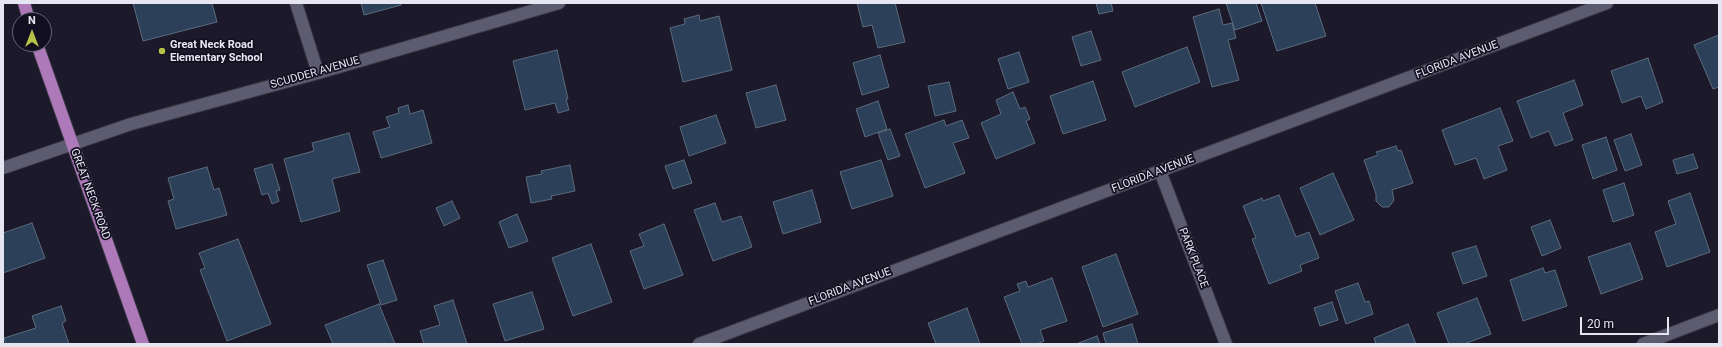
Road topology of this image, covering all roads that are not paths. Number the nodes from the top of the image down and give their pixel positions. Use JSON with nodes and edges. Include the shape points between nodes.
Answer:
{"nodes":[{"id":1,"x":296,"y":3,"type":"edge"},
{"id":2,"x":559,"y":3,"type":"edge"},
{"id":3,"x":1607,"y":3,"type":"edge"},
{"id":4,"x":40,"y":52,"type":"edge"},
{"id":5,"x":318,"y":73,"type":"junction"},
{"id":6,"x":72,"y":144,"type":"junction"},
{"id":7,"x":3,"y":168,"type":"edge"},
{"id":8,"x":1160,"y":171,"type":"junction"},
{"id":9,"x":1719,"y":316,"type":"edge"},
{"id":10,"x":143,"y":344,"type":"edge"},
{"id":11,"x":699,"y":344,"type":"edge"},
{"id":12,"x":1226,"y":344,"type":"edge"},
{"id":13,"x":1643,"y":344,"type":"edge"}],
"edges":[{"from":1,"to":5,"type":"street"},
{"from":2,"to":5,"type":"street","name":"SCUDDER AVENUE"},
{"from":3,"to":8,"type":"street","name":"FLORIDA AVENUE"},
{"from":4,"to":6,"type":"main road","name":"GREAT NECK ROAD"},
{"from":5,"to":6,"type":"street","name":"SCUDDER AVENUE","via":[[131,124]]},
{"from":6,"to":7,"type":"street","name":"SCUDDER AVENUE"},
{"from":6,"to":10,"type":"main road","name":"GREAT NECK ROAD"},
{"from":8,"to":11,"type":"street","name":"FLORIDA AVENUE"},
{"from":8,"to":12,"type":"street","name":"PARK PLACE"},
{"from":9,"to":13,"type":"street"}]}
